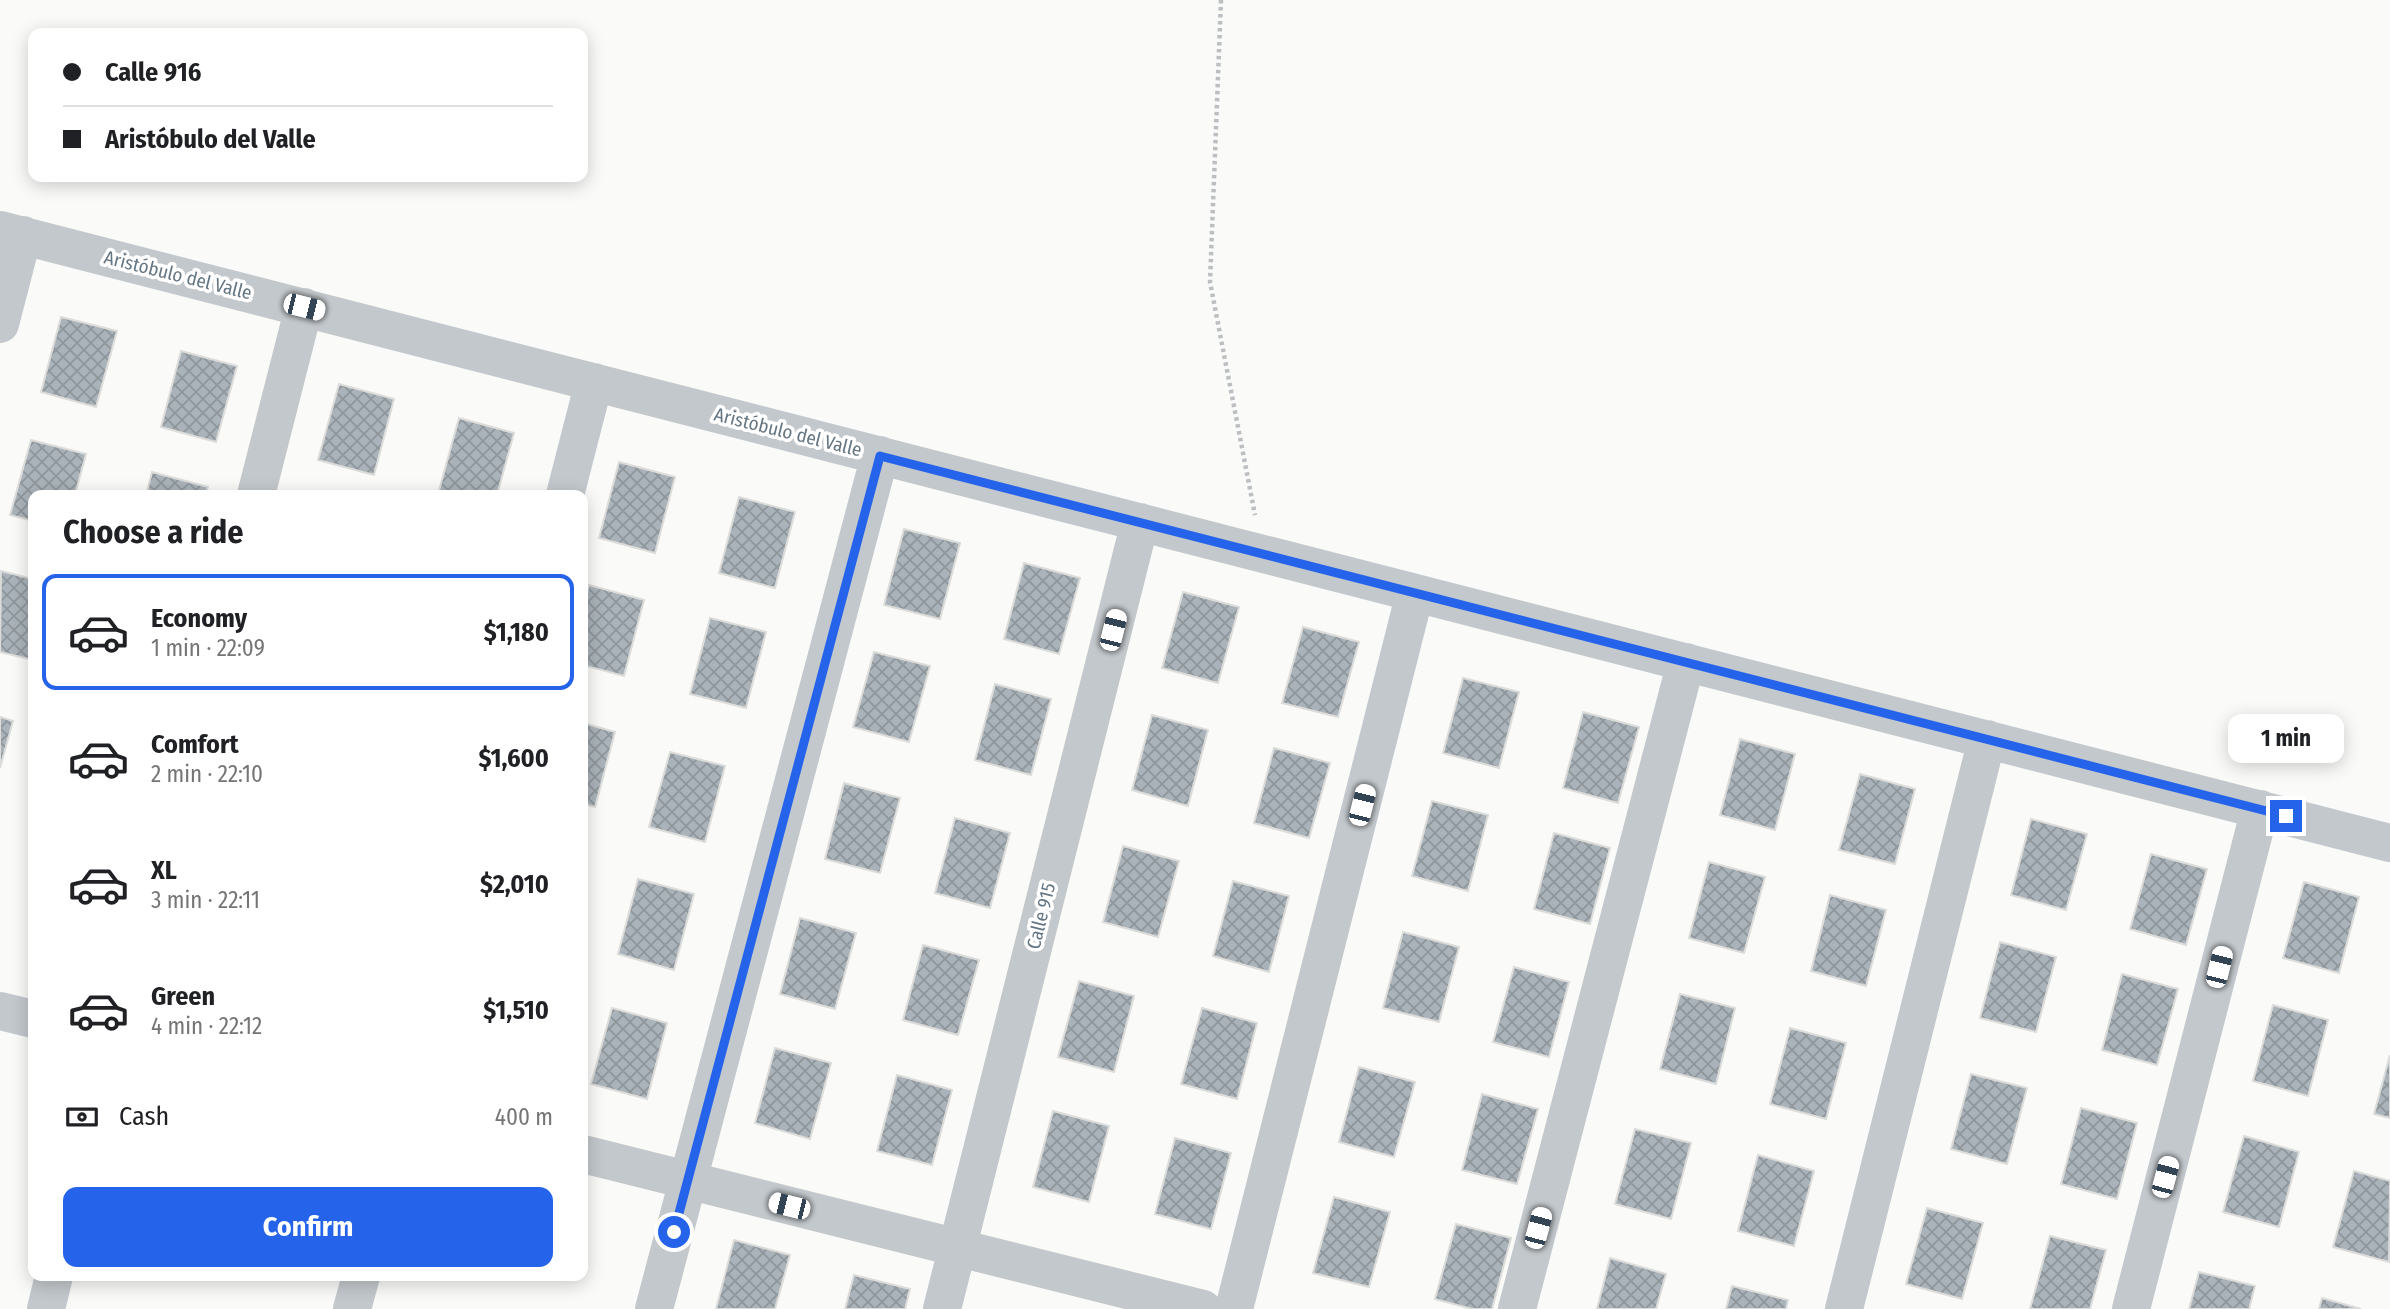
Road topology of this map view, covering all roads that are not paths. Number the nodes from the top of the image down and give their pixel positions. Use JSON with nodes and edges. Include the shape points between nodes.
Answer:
{"nodes":[{"id":1,"x":11,"y":232,"type":"edge"},
{"id":2,"x":304,"y":307,"type":"junction"},
{"id":3,"x":0,"y":324,"type":"edge"},
{"id":4,"x":594,"y":382,"type":"junction"},
{"id":5,"x":880,"y":456,"type":"junction"},
{"id":6,"x":257,"y":490,"type":"edge"},
{"id":7,"x":566,"y":490,"type":"edge"},
{"id":8,"x":1140,"y":522,"type":"junction"},
{"id":9,"x":1415,"y":593,"type":"junction"},
{"id":10,"x":1686,"y":662,"type":"junction"},
{"id":11,"x":1987,"y":739,"type":"junction"},
{"id":12,"x":2260,"y":809,"type":"junction"},
{"id":13,"x":2390,"y":843,"type":"edge"},
{"id":14,"x":0,"y":1011,"type":"edge"},
{"id":15,"x":28,"y":1017,"type":"edge"},
{"id":16,"x":588,"y":1155,"type":"edge"},
{"id":17,"x":687,"y":1180,"type":"junction"},
{"id":18,"x":957,"y":1248,"type":"junction"},
{"id":19,"x":53,"y":1281,"type":"edge"},
{"id":20,"x":360,"y":1281,"type":"edge"},
{"id":21,"x":46,"y":1309,"type":"edge"},
{"id":22,"x":352,"y":1309,"type":"edge"},
{"id":23,"x":654,"y":1309,"type":"edge"},
{"id":24,"x":942,"y":1309,"type":"edge"},
{"id":25,"x":1203,"y":1309,"type":"edge"},
{"id":26,"x":1234,"y":1309,"type":"edge"},
{"id":27,"x":1517,"y":1309,"type":"edge"},
{"id":28,"x":1844,"y":1309,"type":"edge"},
{"id":29,"x":2131,"y":1309,"type":"edge"}],
"edges":[{"from":1,"to":2,"type":"street","name":"Aristóbulo del Valle"},
{"from":1,"to":3,"type":"street"},
{"from":2,"to":4,"type":"street","name":"Aristóbulo del Valle"},
{"from":2,"to":6,"type":"street"},
{"from":4,"to":5,"type":"street","name":"Aristóbulo del Valle"},
{"from":4,"to":7,"type":"street"},
{"from":5,"to":8,"type":"street","name":"Aristóbulo del Valle"},
{"from":5,"to":17,"type":"street"},
{"from":8,"to":9,"type":"street","name":"Aristóbulo del Valle"},
{"from":8,"to":18,"type":"street","name":"Calle 915"},
{"from":9,"to":10,"type":"street","name":"Aristóbulo del Valle"},
{"from":9,"to":26,"type":"street"},
{"from":10,"to":11,"type":"street","name":"Aristóbulo del Valle"},
{"from":10,"to":27,"type":"street"},
{"from":11,"to":12,"type":"street","name":"Aristóbulo del Valle"},
{"from":11,"to":28,"type":"street"},
{"from":12,"to":13,"type":"street","name":"Aristóbulo del Valle"},
{"from":12,"to":29,"type":"street"},
{"from":14,"to":15,"type":"street"},
{"from":16,"to":17,"type":"street"},
{"from":17,"to":18,"type":"street"},
{"from":17,"to":23,"type":"street"},
{"from":18,"to":24,"type":"street","name":"Calle 915"},
{"from":18,"to":25,"type":"street"},
{"from":19,"to":21,"type":"street"},
{"from":20,"to":22,"type":"street"}]}
